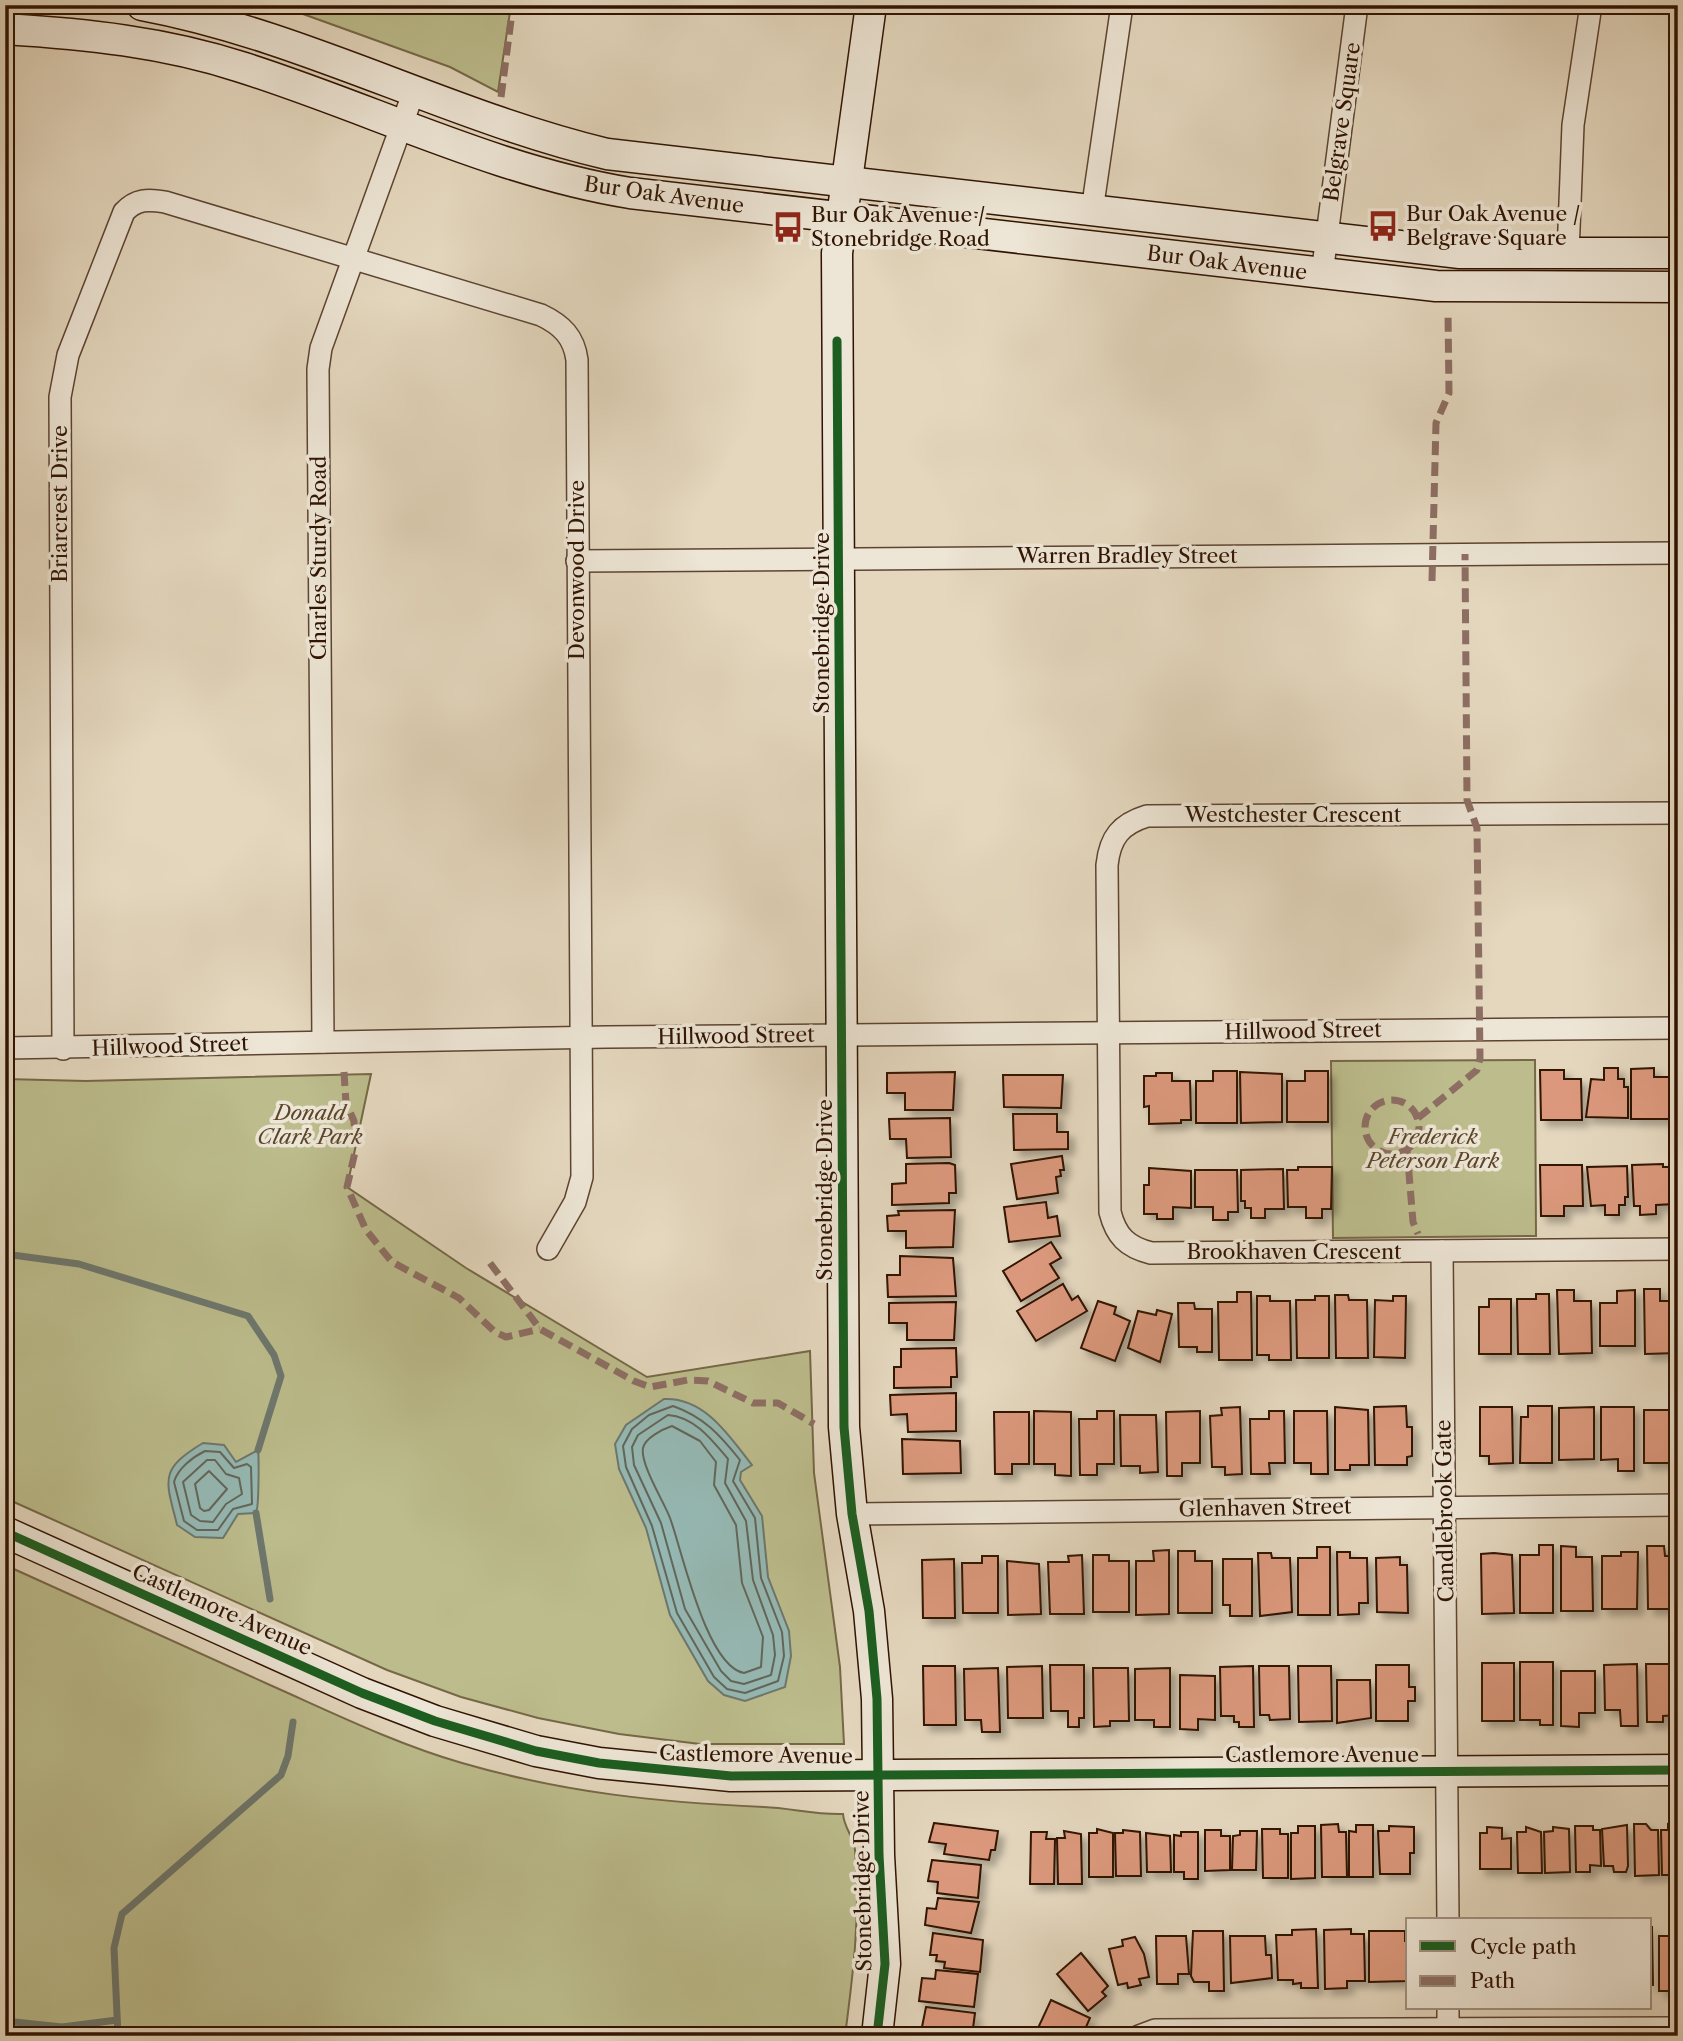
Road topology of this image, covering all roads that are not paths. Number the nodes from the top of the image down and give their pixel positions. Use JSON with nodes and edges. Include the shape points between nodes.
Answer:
{"nodes":[{"id":1,"x":142,"y":5,"type":"edge"},
{"id":2,"x":871,"y":5,"type":"edge"},
{"id":3,"x":1122,"y":5,"type":"edge"},
{"id":4,"x":1357,"y":5,"type":"edge"},
{"id":5,"x":1591,"y":5,"type":"edge"},
{"id":6,"x":5,"y":29,"type":"edge"},
{"id":7,"x":414,"y":91,"type":"junction"},
{"id":8,"x":402,"y":125,"type":"junction"},
{"id":9,"x":846,"y":183,"type":"junction"},
{"id":10,"x":1092,"y":211,"type":"junction"},
{"id":11,"x":841,"y":218,"type":"junction"},
{"id":12,"x":1326,"y":239,"type":"junction"},
{"id":13,"x":1678,"y":253,"type":"edge"},
{"id":14,"x":1568,"y":254,"type":"junction"},
{"id":15,"x":352,"y":258,"type":"junction"},
{"id":16,"x":1322,"y":274,"type":"junction"},
{"id":17,"x":1678,"y":287,"type":"edge"},
{"id":18,"x":1678,"y":553,"type":"edge"},
{"id":19,"x":839,"y":558,"type":"junction"},
{"id":20,"x":577,"y":561,"type":"junction"},
{"id":21,"x":1678,"y":813,"type":"edge"},
{"id":22,"x":1678,"y":1028,"type":"edge"},
{"id":23,"x":1109,"y":1033,"type":"junction"},
{"id":24,"x":842,"y":1035,"type":"junction"},
{"id":25,"x":582,"y":1038,"type":"junction"},
{"id":26,"x":323,"y":1042,"type":"junction"},
{"id":27,"x":5,"y":1048,"type":"edge"},
{"id":28,"x":63,"y":1049,"type":"junction"},
{"id":29,"x":548,"y":1249,"type":"dead end"},
{"id":30,"x":1678,"y":1249,"type":"edge"},
{"id":31,"x":1442,"y":1251,"type":"junction"},
{"id":32,"x":1678,"y":1505,"type":"edge"},
{"id":33,"x":1445,"y":1506,"type":"junction"},
{"id":34,"x":852,"y":1514,"type":"junction"},
{"id":35,"x":5,"y":1532,"type":"edge"},
{"id":36,"x":1678,"y":1770,"type":"edge"},
{"id":37,"x":1448,"y":1771,"type":"junction"},
{"id":38,"x":878,"y":1776,"type":"junction"},
{"id":39,"x":1448,"y":1918,"type":"edge"},
{"id":40,"x":1448,"y":2010,"type":"edge"},
{"id":41,"x":1678,"y":2028,"type":"edge"},
{"id":42,"x":1448,"y":2033,"type":"edge"},
{"id":43,"x":877,"y":2036,"type":"edge"},
{"id":44,"x":1139,"y":2036,"type":"edge"}],
"edges":[{"from":1,"to":7,"type":"street","name":"Bur Oak Avenue","via":[[261,36]]},
{"from":2,"to":9,"type":"street","name":"Stonebridge Drive"},
{"from":3,"to":10,"type":"street"},
{"from":4,"to":12,"type":"street","name":"Belgrave Square"},
{"from":5,"to":14,"type":"street","via":[[1573,125]]},
{"from":6,"to":8,"type":"street","name":"Bur Oak Avenue","via":[[126,39],[185,51],[243,67]]},
{"from":7,"to":8,"type":"street","name":"Charles Sturdy Road"},
{"from":7,"to":9,"type":"street","name":"Bur Oak Avenue","via":[[521,132],[607,154]]},
{"from":8,"to":11,"type":"street","name":"Bur Oak Avenue","via":[[523,168],[598,188]]},
{"from":8,"to":15,"type":"street","name":"Charles Sturdy Road"},
{"from":9,"to":10,"type":"street","name":"Bur Oak Avenue"},
{"from":9,"to":11,"type":"street","name":"Stonebridge Drive"},
{"from":10,"to":12,"type":"street","name":"Bur Oak Avenue"},
{"from":11,"to":16,"type":"street","name":"Bur Oak Avenue"},
{"from":11,"to":19,"type":"street","name":"Stonebridge Drive","via":[[836,253]]},
{"from":12,"to":14,"type":"street","name":"Bur Oak Avenue","via":[[1460,253]]},
{"from":12,"to":16,"type":"street","name":"Belgrave Square"},
{"from":13,"to":14,"type":"street","name":"Bur Oak Avenue"},
{"from":15,"to":20,"type":"street","name":"Devonwood Drive","via":[[541,316],[558,323],[571,338],[577,360]]},
{"from":15,"to":26,"type":"street","name":"Charles Sturdy Road","via":[[318,369]]},
{"from":15,"to":28,"type":"street","name":"Briarcrest Drive","via":[[165,202],[133,203],[116,229],[68,355],[59,430]]},
{"from":16,"to":17,"type":"street","name":"Bur Oak Avenue","via":[[1471,288]]},
{"from":18,"to":19,"type":"street","name":"Warren Bradley Street"},
{"from":19,"to":20,"type":"street","name":"Warren Bradley Street"},
{"from":19,"to":24,"type":"street","name":"Stonebridge Drive"},
{"from":20,"to":25,"type":"street","name":"Devonwood Drive"},
{"from":21,"to":23,"type":"street","name":"Westchester Crescent","via":[[1147,816],[1127,822],[1115,836],[1107,865]]},
{"from":22,"to":23,"type":"street","name":"Hillwood Street"},
{"from":23,"to":24,"type":"street","name":"Hillwood Street"},
{"from":23,"to":31,"type":"street","name":"Brookhaven Crescent","via":[[1110,1212],[1124,1241],[1151,1253]]},
{"from":24,"to":25,"type":"street","name":"Hillwood Street"},
{"from":24,"to":34,"type":"street","name":"Stonebridge Drive","via":[[844,1427]]},
{"from":25,"to":26,"type":"street","name":"Hillwood Street"},
{"from":25,"to":29,"type":"street","name":"Devonwood Drive","via":[[582,1177],[575,1202]]},
{"from":26,"to":28,"type":"street","name":"Hillwood Street"},
{"from":27,"to":28,"type":"street","name":"Hillwood Street"},
{"from":30,"to":31,"type":"street","name":"Brookhaven Crescent"},
{"from":31,"to":33,"type":"street","name":"Candlebrook Gate"},
{"from":32,"to":33,"type":"street","name":"Glenhaven Street"},
{"from":33,"to":34,"type":"street","name":"Glenhaven Street"},
{"from":33,"to":37,"type":"street","name":"Candlebrook Gate"},
{"from":34,"to":38,"type":"street","name":"Stonebridge Drive","via":[[875,1671]]},
{"from":35,"to":38,"type":"street","name":"Castlemore Avenue","via":[[362,1693],[500,1741],[599,1763],[671,1772]]},
{"from":36,"to":37,"type":"street","name":"Castlemore Avenue"},
{"from":37,"to":38,"type":"street","name":"Castlemore Avenue"},
{"from":37,"to":39,"type":"street","name":"Candlebrook Gate"},
{"from":38,"to":43,"type":"street","name":"Stonebridge Drive","via":[[885,1964]]},
{"from":40,"to":42,"type":"street"},
{"from":41,"to":42,"type":"street"},
{"from":42,"to":44,"type":"street","via":[[1155,2030]]}]}
